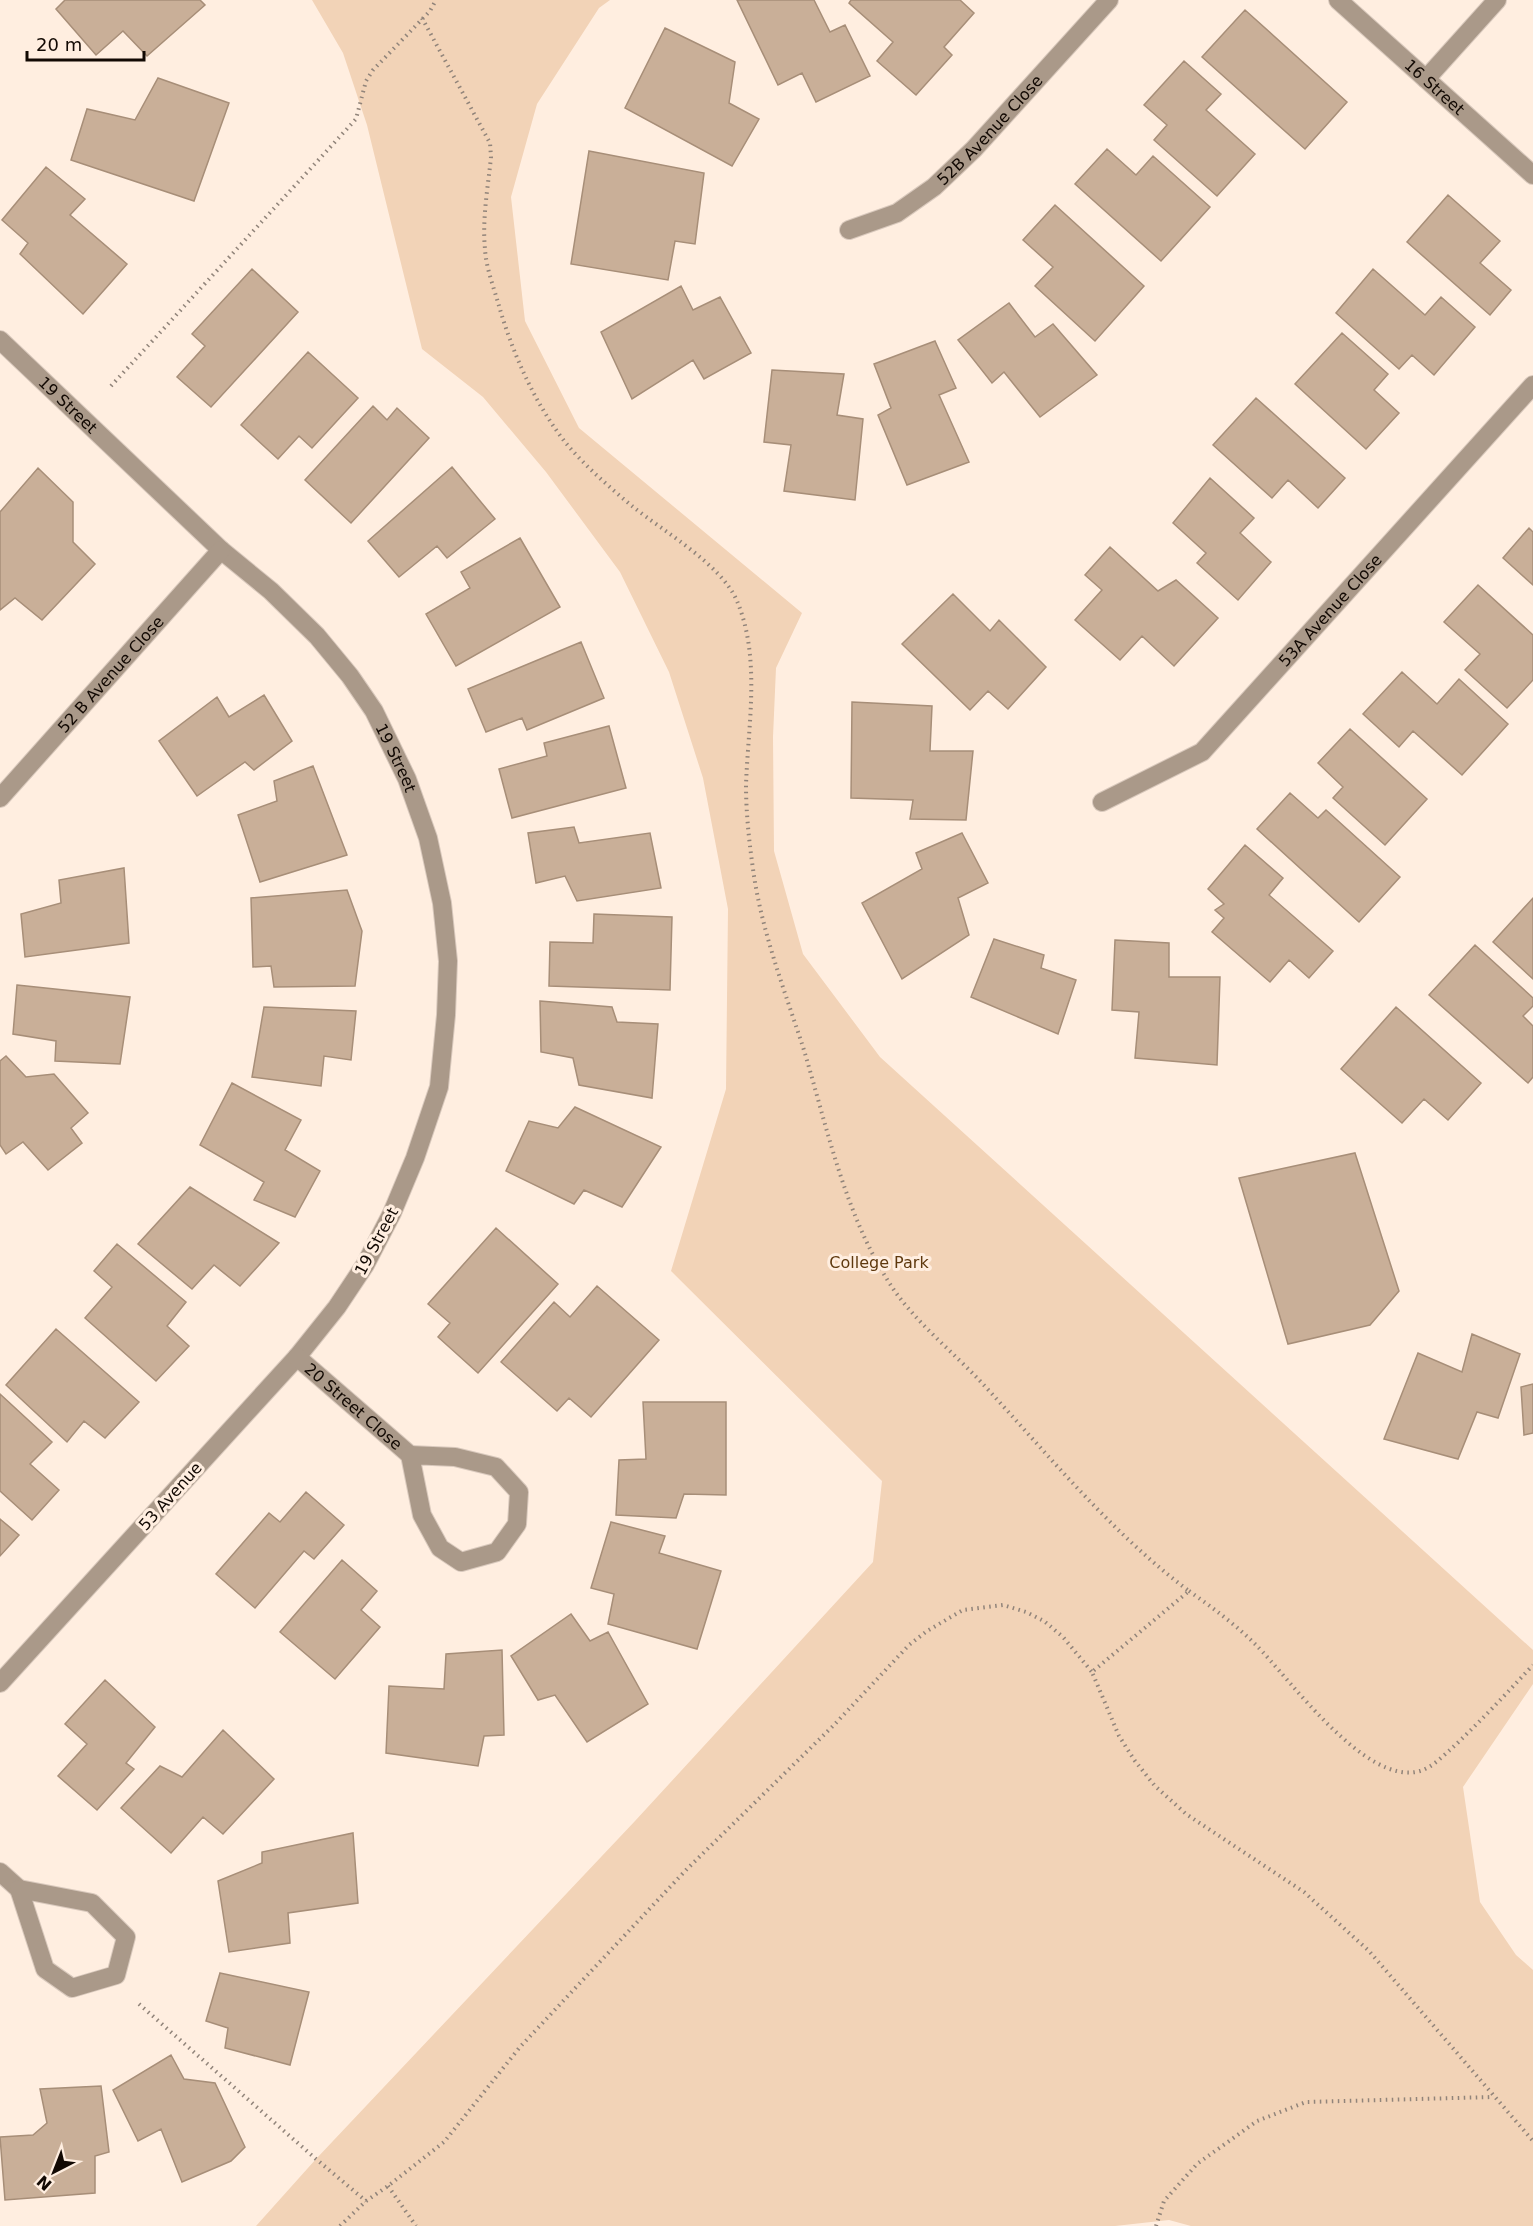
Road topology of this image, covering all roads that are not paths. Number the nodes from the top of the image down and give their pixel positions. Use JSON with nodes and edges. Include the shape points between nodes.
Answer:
{"nodes":[{"id":1,"x":1109,"y":0,"type":"edge"},
{"id":2,"x":1338,"y":0,"type":"edge"},
{"id":3,"x":1497,"y":0,"type":"edge"},
{"id":4,"x":1426,"y":79,"type":"junction"},
{"id":5,"x":1533,"y":176,"type":"edge"},
{"id":6,"x":849,"y":230,"type":"dead end"},
{"id":7,"x":0,"y":340,"type":"edge"},
{"id":8,"x":1533,"y":385,"type":"edge"},
{"id":9,"x":221,"y":550,"type":"junction"},
{"id":10,"x":0,"y":798,"type":"edge"},
{"id":11,"x":1102,"y":802,"type":"dead end"},
{"id":12,"x":337,"y":1307,"type":"joint"},
{"id":13,"x":297,"y":1357,"type":"junction"},
{"id":14,"x":410,"y":1455,"type":"junction"},
{"id":15,"x":0,"y":1683,"type":"edge"},
{"id":16,"x":0,"y":1872,"type":"edge"},
{"id":17,"x":18,"y":1889,"type":"junction"}],
"edges":[{"from":1,"to":6,"type":"street","name":"52B Avenue Close","via":[[934,188],[897,213]]},
{"from":2,"to":4,"type":"street","name":"16 Street"},
{"from":3,"to":4,"type":"street"},
{"from":4,"to":5,"type":"street","name":"16 Street"},
{"from":7,"to":9,"type":"street","name":"19 Street"},
{"from":8,"to":11,"type":"street","name":"53A Avenue Close","via":[[1202,752]]},
{"from":9,"to":10,"type":"street","name":"52 B Avenue Close"},
{"from":9,"to":12,"type":"street","name":"19 Street","via":[[317,636],[374,711],[407,779],[428,838],[442,903],[448,961],[439,1087],[392,1213],[366,1265]]},
{"from":12,"to":13,"type":"street","name":"53 Avenue"},
{"from":13,"to":14,"type":"street","name":"20 Street Close"},
{"from":13,"to":15,"type":"street","name":"53 Avenue"},
{"from":14,"to":14,"type":"street","name":"20 Street Close","via":[[456,1457],[496,1467],[519,1492],[517,1524],[497,1552],[461,1562],[440,1548],[422,1515]]},
{"from":16,"to":17,"type":"street"},
{"from":17,"to":17,"type":"street","via":[[45,1969],[72,1988],[116,1975],[126,1937],[92,1903]]}]}
